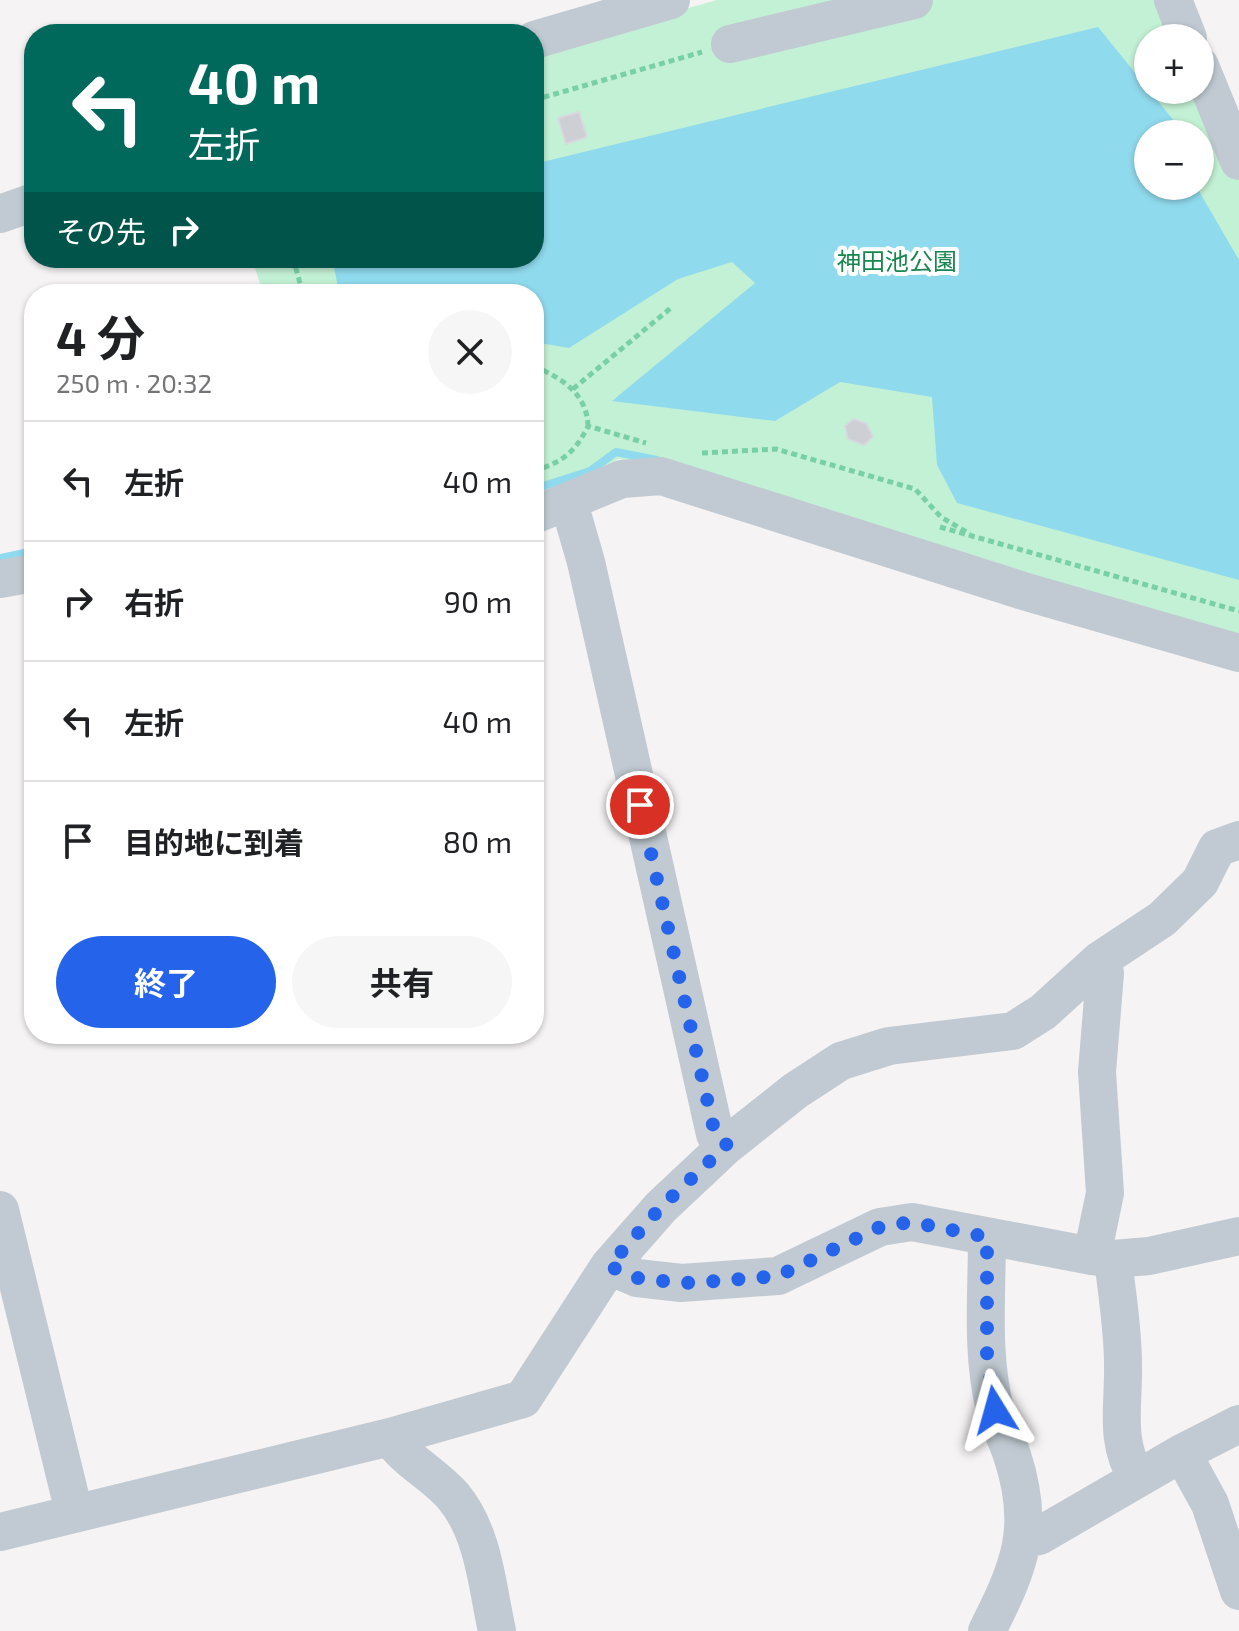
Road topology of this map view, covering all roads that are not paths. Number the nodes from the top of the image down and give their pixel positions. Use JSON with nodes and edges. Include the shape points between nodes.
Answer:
{"nodes":[{"id":1,"x":671,"y":0,"type":"edge"},
{"id":2,"x":914,"y":0,"type":"edge"},
{"id":3,"x":1173,"y":0,"type":"edge"},
{"id":4,"x":1182,"y":24,"type":"edge"},
{"id":5,"x":544,"y":37,"type":"edge"},
{"id":6,"x":730,"y":44,"type":"road end"},
{"id":7,"x":1214,"y":100,"type":"edge"},
{"id":8,"x":1239,"y":161,"type":"edge"},
{"id":9,"x":24,"y":206,"type":"edge"},
{"id":10,"x":0,"y":214,"type":"edge"},
{"id":11,"x":551,"y":509,"type":"edge"},
{"id":12,"x":24,"y":575,"type":"edge"},
{"id":13,"x":0,"y":579,"type":"edge"},
{"id":14,"x":1239,"y":653,"type":"edge"},
{"id":15,"x":1239,"y":840,"type":"edge"},
{"id":16,"x":1100,"y":960,"type":"junction"},
{"id":17,"x":727,"y":1145,"type":"junction"},
{"id":18,"x":0,"y":1210,"type":"edge"},
{"id":19,"x":1239,"y":1236,"type":"edge"},
{"id":20,"x":987,"y":1237,"type":"junction"},
{"id":21,"x":1103,"y":1258,"type":"junction"},
{"id":22,"x":609,"y":1266,"type":"junction"},
{"id":23,"x":1239,"y":1424,"type":"edge"},
{"id":24,"x":390,"y":1437,"type":"junction"},
{"id":25,"x":1182,"y":1453,"type":"junction"},
{"id":26,"x":1137,"y":1478,"type":"junction"},
{"id":27,"x":74,"y":1512,"type":"junction"},
{"id":28,"x":0,"y":1532,"type":"edge"},
{"id":29,"x":1024,"y":1539,"type":"junction"},
{"id":30,"x":1239,"y":1591,"type":"edge"},
{"id":31,"x":497,"y":1631,"type":"edge"},
{"id":32,"x":987,"y":1631,"type":"edge"}],
"edges":[{"from":1,"to":5,"type":"street"},
{"from":2,"to":6,"type":"street"},
{"from":3,"to":4,"type":"street"},
{"from":7,"to":8,"type":"street"},
{"from":9,"to":10,"type":"street"},
{"from":11,"to":14,"type":"street","via":[[622,479],[661,476]]},
{"from":11,"to":17,"type":"street","via":[[586,562],[715,1134]]},
{"from":12,"to":13,"type":"street"},
{"from":15,"to":16,"type":"street","via":[[1217,848],[1200,882],[1162,919]]},
{"from":16,"to":17,"type":"street","via":[[1043,1012],[1013,1031],[889,1046],[841,1061]]},
{"from":16,"to":21,"type":"street","via":[[1105,973],[1097,1072],[1105,1193]]},
{"from":17,"to":22,"type":"street"},
{"from":18,"to":27,"type":"street"},
{"from":19,"to":21,"type":"street","via":[[1149,1256]]},
{"from":20,"to":21,"type":"street"},
{"from":20,"to":22,"type":"street","via":[[912,1222],[880,1227],[778,1276],[695,1282],[637,1278]]},
{"from":20,"to":29,"type":"street","via":[[987,1356],[995,1410],[1025,1504]]},
{"from":21,"to":26,"type":"street","via":[[1123,1363],[1120,1435]]},
{"from":22,"to":24,"type":"street","via":[[523,1399]]},
{"from":23,"to":25,"type":"street"},
{"from":24,"to":27,"type":"street"},
{"from":24,"to":31,"type":"street","via":[[400,1452],[453,1496],[475,1532]]},
{"from":25,"to":26,"type":"street"},
{"from":25,"to":30,"type":"street","via":[[1210,1504]]},
{"from":26,"to":29,"type":"street","via":[[1039,1536]]},
{"from":27,"to":28,"type":"street"},
{"from":29,"to":32,"type":"street"}]}
